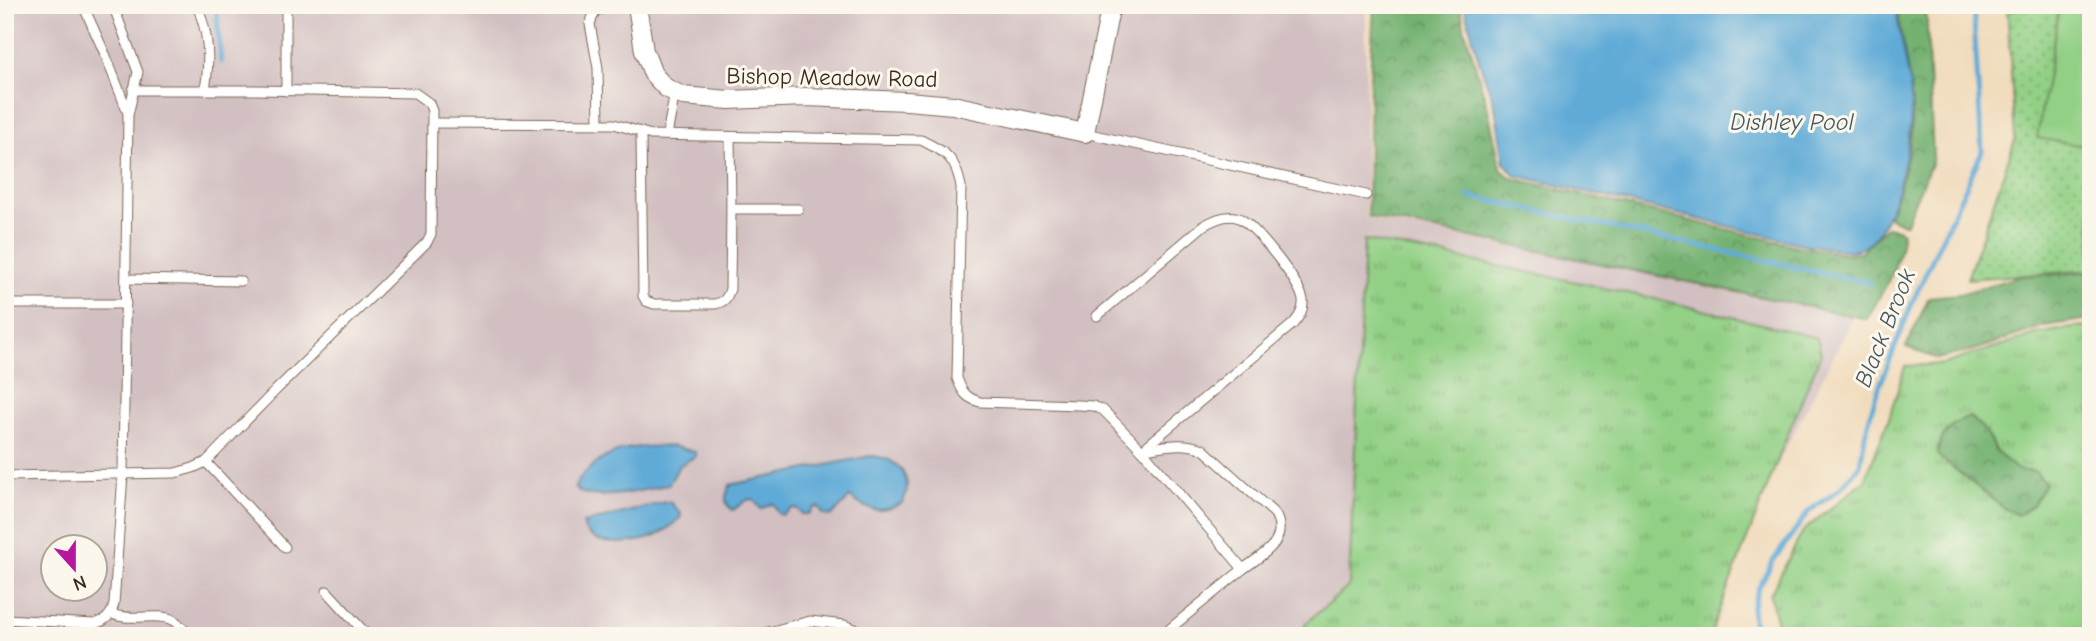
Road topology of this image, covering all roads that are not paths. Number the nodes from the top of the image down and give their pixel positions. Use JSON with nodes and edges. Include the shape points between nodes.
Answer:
{"nodes":[{"id":1,"x":83,"y":5,"type":"edge"},
{"id":2,"x":113,"y":5,"type":"edge"},
{"id":3,"x":197,"y":5,"type":"edge"},
{"id":4,"x":286,"y":5,"type":"edge"},
{"id":5,"x":590,"y":5,"type":"edge"},
{"id":6,"x":623,"y":5,"type":"edge"},
{"id":7,"x":637,"y":5,"type":"edge"},
{"id":8,"x":1111,"y":5,"type":"edge"},
{"id":9,"x":590,"y":24,"type":"junction"},
{"id":10,"x":133,"y":90,"type":"junction"},
{"id":11,"x":205,"y":90,"type":"junction"},
{"id":12,"x":286,"y":90,"type":"junction"},
{"id":13,"x":675,"y":92,"type":"junction"},
{"id":14,"x":128,"y":115,"type":"junction"},
{"id":15,"x":433,"y":122,"type":"junction"},
{"id":16,"x":599,"y":124,"type":"junction"},
{"id":17,"x":642,"y":132,"type":"junction"},
{"id":18,"x":1085,"y":133,"type":"junction"},
{"id":19,"x":667,"y":135,"type":"junction"},
{"id":20,"x":730,"y":137,"type":"junction"},
{"id":21,"x":1366,"y":195,"type":"dead end"},
{"id":22,"x":731,"y":209,"type":"junction"},
{"id":23,"x":798,"y":209,"type":"dead end"},
{"id":24,"x":126,"y":279,"type":"junction"},
{"id":25,"x":241,"y":281,"type":"dead end"},
{"id":26,"x":5,"y":304,"type":"edge"},
{"id":27,"x":126,"y":304,"type":"junction"},
{"id":28,"x":1097,"y":316,"type":"dead end"},
{"id":29,"x":1142,"y":450,"type":"junction"},
{"id":30,"x":206,"y":462,"type":"junction"},
{"id":31,"x":123,"y":474,"type":"junction"},
{"id":32,"x":5,"y":476,"type":"edge"},
{"id":33,"x":285,"y":547,"type":"dead end"},
{"id":34,"x":1243,"y":569,"type":"junction"},
{"id":35,"x":327,"y":592,"type":"dead end"},
{"id":36,"x":112,"y":614,"type":"junction"},
{"id":37,"x":5,"y":619,"type":"edge"},
{"id":38,"x":190,"y":636,"type":"edge"},
{"id":39,"x":368,"y":636,"type":"edge"},
{"id":40,"x":754,"y":636,"type":"edge"},
{"id":41,"x":874,"y":636,"type":"edge"},
{"id":42,"x":1161,"y":636,"type":"edge"}],
"edges":[{"from":1,"to":14,"type":"lane"},
{"from":2,"to":10,"type":"lane","via":[[138,72]]},
{"from":3,"to":11,"type":"lane","via":[[208,40]]},
{"from":4,"to":12,"type":"lane"},
{"from":5,"to":9,"type":"lane"},
{"from":6,"to":9,"type":"lane","via":[[595,11]]},
{"from":7,"to":13,"type":"street","via":[[644,51],[653,74]]},
{"from":8,"to":18,"type":"street"},
{"from":9,"to":16,"type":"lane"},
{"from":10,"to":11,"type":"lane"},
{"from":10,"to":14,"type":"lane"},
{"from":11,"to":12,"type":"lane"},
{"from":12,"to":15,"type":"lane","via":[[415,93],[429,103]]},
{"from":13,"to":18,"type":"street","name":"Bishop Meadow Road","via":[[705,99],[806,97],[953,105]]},
{"from":13,"to":19,"type":"lane"},
{"from":14,"to":24,"type":"lane"},
{"from":15,"to":16,"type":"lane"},
{"from":15,"to":30,"type":"lane","via":[[432,225],[427,242]]},
{"from":16,"to":17,"type":"lane"},
{"from":17,"to":19,"type":"lane"},
{"from":17,"to":22,"type":"lane","via":[[646,302],[723,303],[730,289]]},
{"from":18,"to":21,"type":"lane"},
{"from":19,"to":20,"type":"lane"},
{"from":20,"to":22,"type":"lane"},
{"from":20,"to":29,"type":"lane","via":[[921,140],[943,151],[957,167],[961,186],[957,378],[961,390],[980,401],[1093,406],[1103,410]]},
{"from":22,"to":23,"type":"lane"},
{"from":24,"to":25,"type":"lane"},
{"from":24,"to":27,"type":"lane"},
{"from":26,"to":27,"type":"lane"},
{"from":27,"to":31,"type":"lane"},
{"from":28,"to":29,"type":"lane","via":[[1203,226],[1226,217],[1238,217],[1253,229],[1300,289],[1304,303],[1293,324]]},
{"from":29,"to":34,"type":"lane"},
{"from":29,"to":34,"type":"lane","via":[[1175,444],[1203,449],[1275,514],[1280,532],[1276,541]]},
{"from":30,"to":31,"type":"lane","via":[[175,472]]},
{"from":30,"to":33,"type":"lane"},
{"from":31,"to":32,"type":"lane"},
{"from":31,"to":36,"type":"lane"},
{"from":34,"to":42,"type":"lane"},
{"from":35,"to":39,"type":"lane"},
{"from":36,"to":37,"type":"lane","via":[[94,624]]},
{"from":36,"to":38,"type":"lane","via":[[174,620]]},
{"from":40,"to":41,"type":"lane","via":[[810,621],[844,625]]}]}
